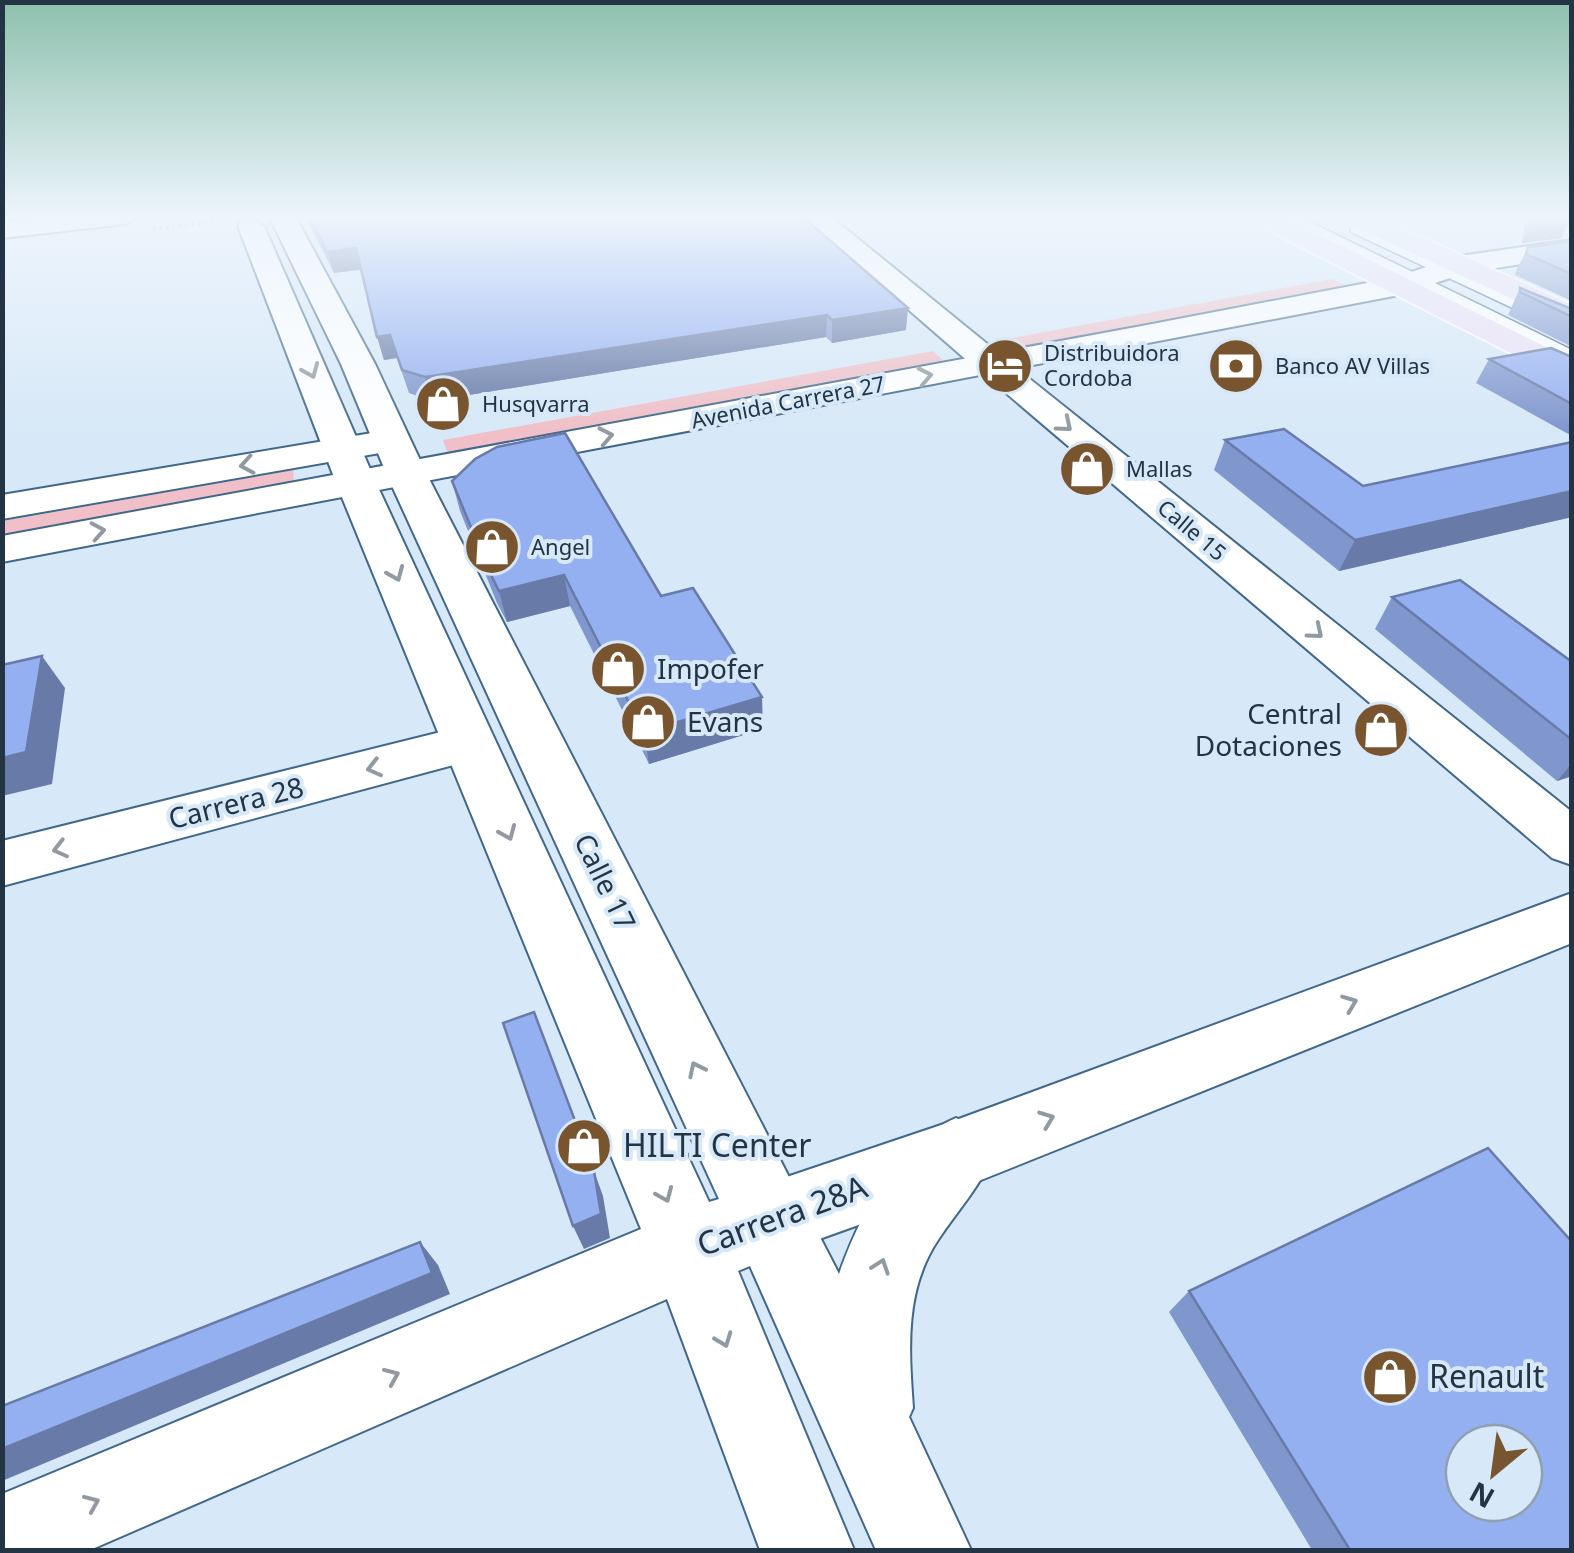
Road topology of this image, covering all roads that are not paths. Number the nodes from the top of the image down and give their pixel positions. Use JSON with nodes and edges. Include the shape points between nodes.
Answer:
{"nodes":[{"id":1,"x":276,"y":288,"type":"edge"},
{"id":2,"x":321,"y":288,"type":"edge"},
{"id":3,"x":901,"y":288,"type":"edge"},
{"id":4,"x":1259,"y":288,"type":"edge"},
{"id":5,"x":1350,"y":288,"type":"edge"},
{"id":6,"x":1449,"y":288,"type":"edge"},
{"id":7,"x":1453,"y":288,"type":"edge"},
{"id":8,"x":1464,"y":288,"type":"edge"},
{"id":9,"x":1476,"y":288,"type":"edge"},
{"id":10,"x":1572,"y":317,"type":"edge"},
{"id":11,"x":1572,"y":331,"type":"edge"},
{"id":12,"x":976,"y":351,"type":"junction"},
{"id":13,"x":1572,"y":357,"type":"edge"},
{"id":14,"x":1572,"y":374,"type":"edge"},
{"id":15,"x":516,"y":419,"type":"dead end"},
{"id":16,"x":408,"y":450,"type":"junction"},
{"id":17,"x":350,"y":467,"type":"junction"},
{"id":18,"x":2,"y":507,"type":"edge"},
{"id":19,"x":2,"y":549,"type":"edge"},
{"id":20,"x":469,"y":744,"type":"junction"},
{"id":21,"x":1572,"y":844,"type":"edge"},
{"id":22,"x":2,"y":864,"type":"edge"},
{"id":23,"x":1572,"y":917,"type":"edge"},
{"id":24,"x":956,"y":1154,"type":"junction"},
{"id":25,"x":769,"y":1220,"type":"junction"},
{"id":26,"x":688,"y":1250,"type":"junction"},
{"id":27,"x":870,"y":1431,"type":"junction"},
{"id":28,"x":2,"y":1540,"type":"edge"},
{"id":29,"x":807,"y":1550,"type":"edge"},
{"id":30,"x":924,"y":1550,"type":"edge"}],
"edges":[{"from":1,"to":17,"type":"street","one_way":true},
{"from":2,"to":16,"type":"street","name":"Calle 17"},
{"from":3,"to":12,"type":"street","name":"Calle 15"},
{"from":4,"to":12,"type":"street","name":"Avenida Carrera 27"},
{"from":5,"to":12,"type":"street","name":"Avenida Carrera 27"},
{"from":6,"to":14,"type":"main road"},
{"from":7,"to":13,"type":"lane"},
{"from":8,"to":11,"type":"lane"},
{"from":9,"to":10,"type":"main road"},
{"from":12,"to":15,"type":"street","name":"Avenida Carrera 27"},
{"from":16,"to":12,"type":"street","name":"Avenida Carrera 27","one_way":true},
{"from":12,"to":21,"type":"street","name":"Calle 15","one_way":true},
{"from":16,"to":17,"type":"street","name":"Avenida Carrera 27"},
{"from":25,"to":16,"type":"street","name":"Calle 17","one_way":true},
{"from":17,"to":18,"type":"street","name":"Avenida Carrera 27","one_way":true},
{"from":19,"to":17,"type":"street","name":"Avenida Carrera 27","one_way":true},
{"from":17,"to":20,"type":"street","one_way":true},
{"from":20,"to":22,"type":"street","name":"Carrera 28","one_way":true},
{"from":20,"to":26,"type":"street","one_way":true},
{"from":24,"to":23,"type":"street","name":"Carrera 28A","one_way":true},
{"from":24,"to":25,"type":"street","name":"Carrera 28A"},
{"from":27,"to":24,"type":"street","one_way":true,"via":[[865,1354],[881,1260],[910,1209]]},
{"from":25,"to":26,"type":"street","name":"Carrera 28A"},
{"from":25,"to":27,"type":"street","name":"Calle 17"},
{"from":28,"to":26,"type":"street","name":"Carrera 28A","one_way":true},
{"from":26,"to":29,"type":"street","one_way":true},
{"from":27,"to":30,"type":"street","name":"Calle 17"}]}
